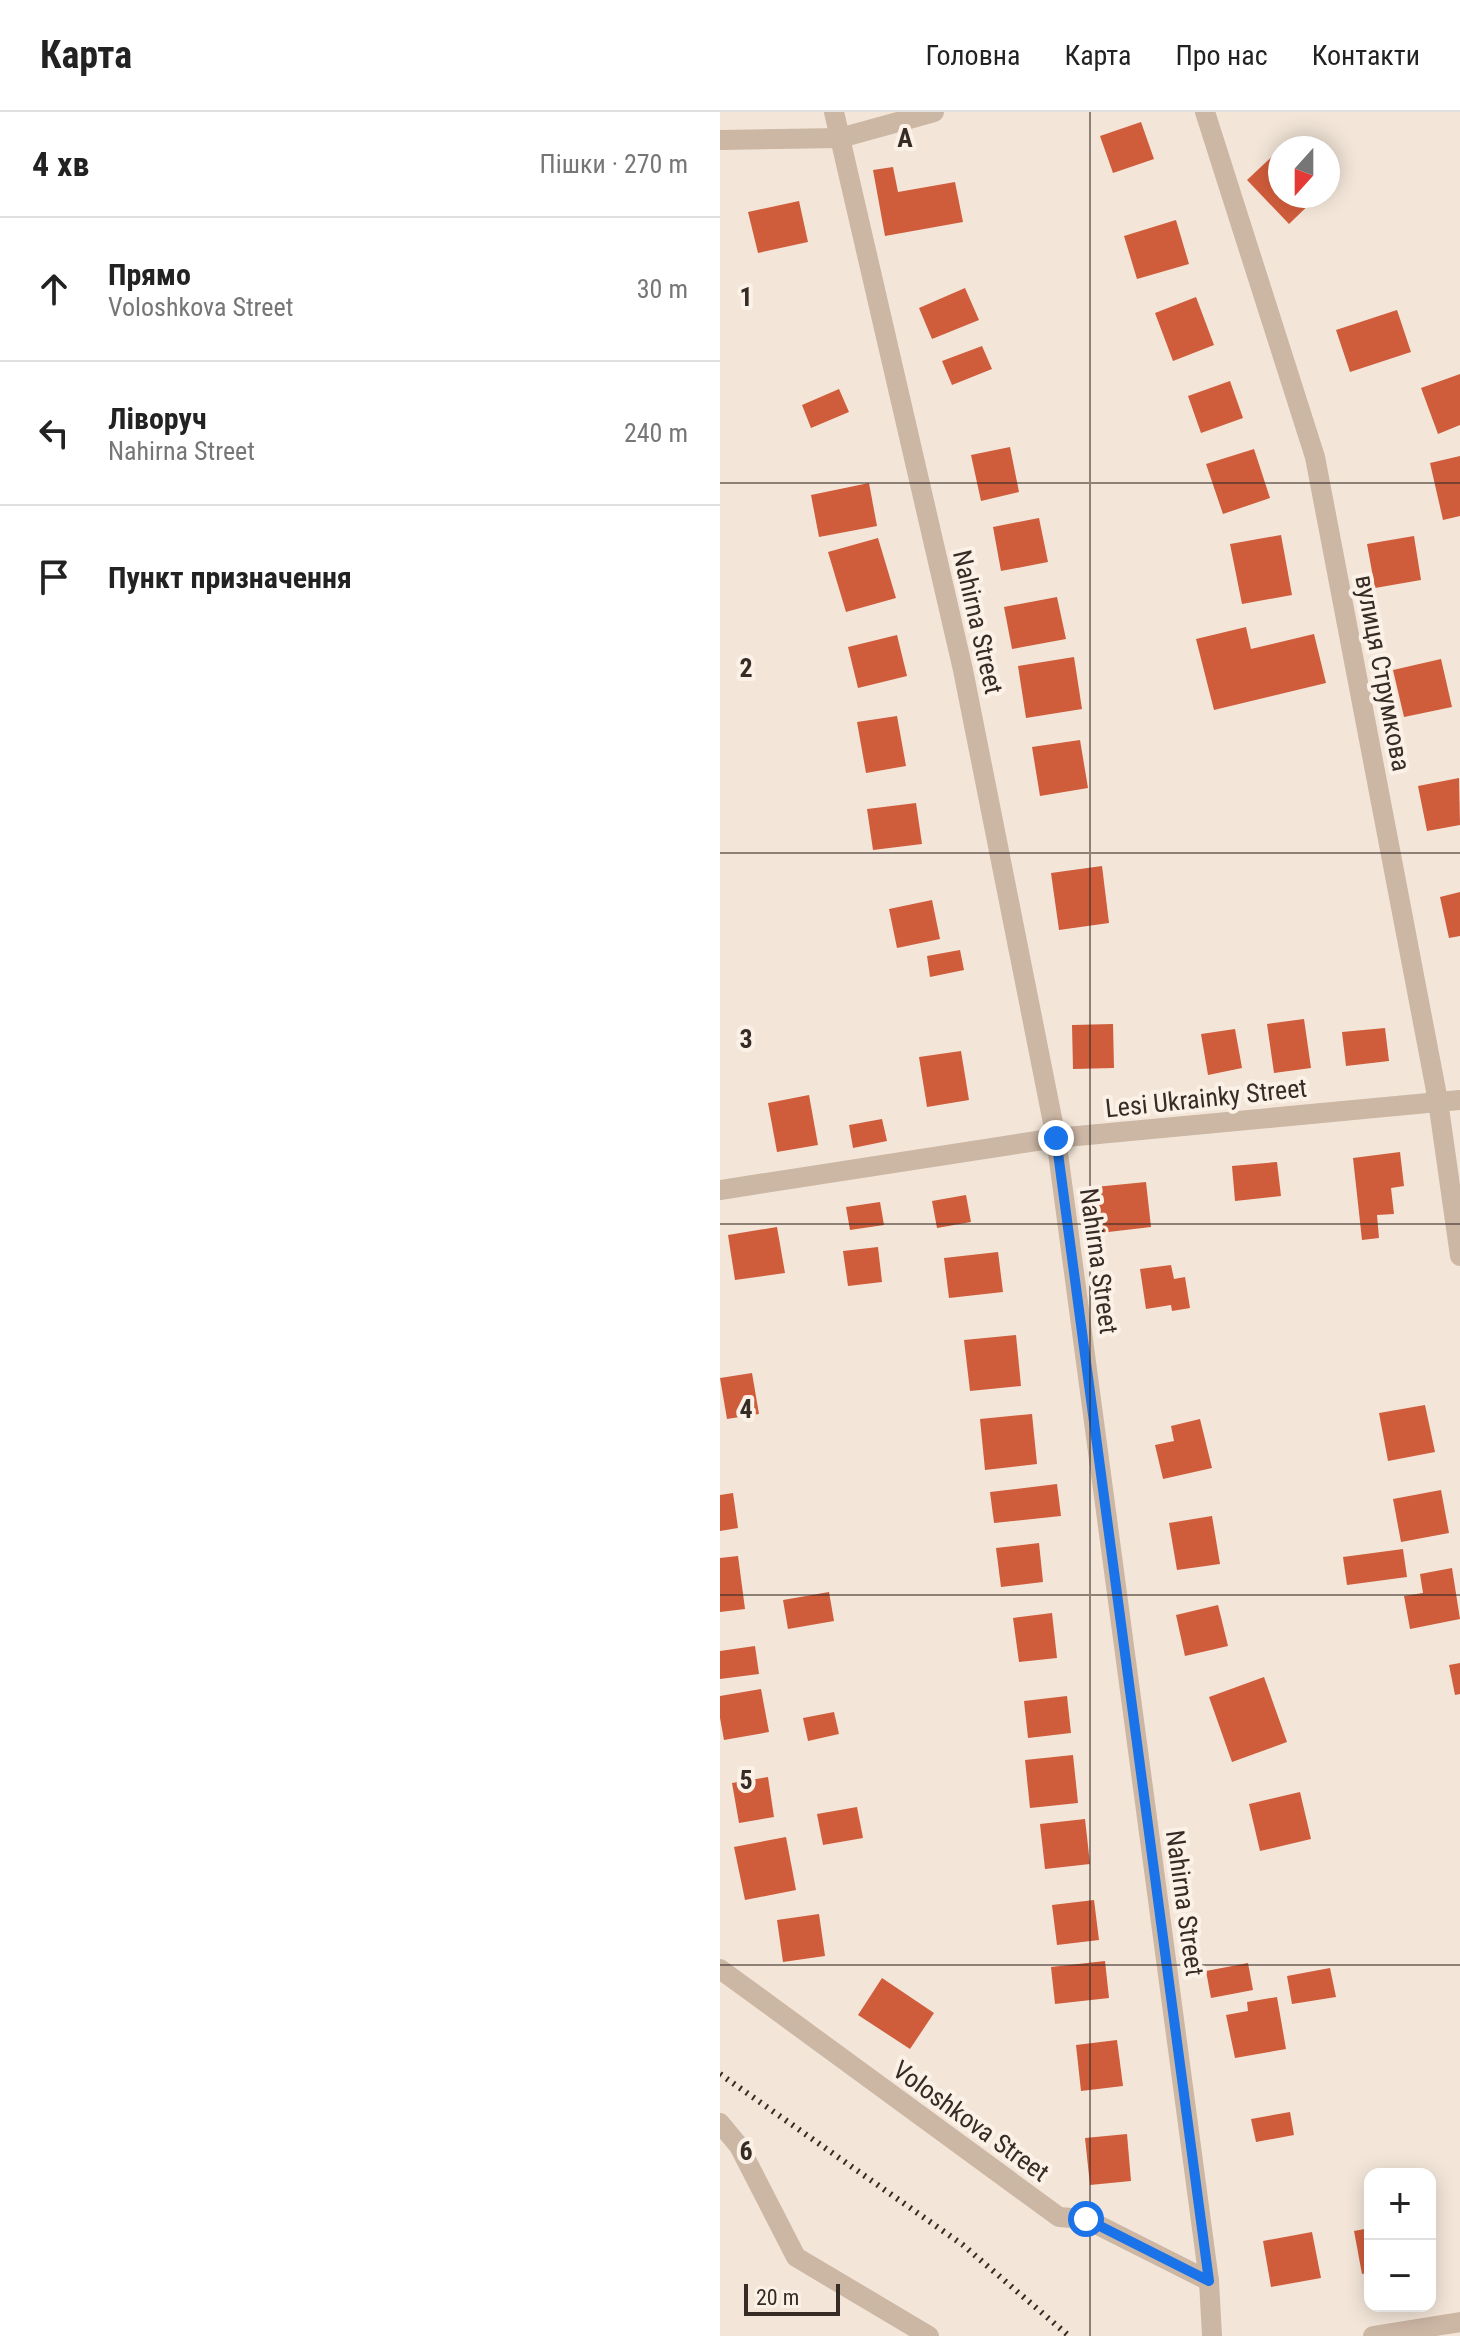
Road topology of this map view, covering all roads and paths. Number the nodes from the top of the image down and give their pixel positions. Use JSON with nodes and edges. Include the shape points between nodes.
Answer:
{"nodes":[{"id":1,"x":834,"y":112,"type":"edge"},
{"id":2,"x":934,"y":112,"type":"edge"},
{"id":3,"x":1205,"y":112,"type":"edge"},
{"id":4,"x":840,"y":138,"type":"junction"},
{"id":5,"x":720,"y":140,"type":"edge"},
{"id":6,"x":1460,"y":1100,"type":"edge"},
{"id":7,"x":1438,"y":1101,"type":"junction"},
{"id":8,"x":1056,"y":1138,"type":"junction"},
{"id":9,"x":720,"y":1190,"type":"edge"},
{"id":10,"x":1460,"y":1256,"type":"edge"},
{"id":11,"x":720,"y":1969,"type":"edge"},
{"id":12,"x":720,"y":2123,"type":"edge"},
{"id":13,"x":1209,"y":2281,"type":"junction"},
{"id":14,"x":1460,"y":2322,"type":"edge"},
{"id":15,"x":929,"y":2336,"type":"edge"},
{"id":16,"x":1212,"y":2336,"type":"edge"},
{"id":17,"x":1373,"y":2336,"type":"edge"}],
"edges":[{"from":1,"to":4,"type":"street","name":"Nahirna Street"},
{"from":2,"to":4,"type":"street"},
{"from":3,"to":7,"type":"street","name":"вулиця Струмкова","via":[[1315,457]]},
{"from":4,"to":5,"type":"street"},
{"from":4,"to":8,"type":"street","name":"Nahirna Street","via":[[963,670]]},
{"from":6,"to":7,"type":"street","name":"Lesi Ukrainky Street"},
{"from":7,"to":8,"type":"street","name":"Lesi Ukrainky Street"},
{"from":7,"to":10,"type":"street","name":"вулиця Струмкова"},
{"from":8,"to":9,"type":"street","name":"Lesi Ukrainky Street"},
{"from":8,"to":13,"type":"street","name":"Nahirna Street"},
{"from":11,"to":13,"type":"street","name":"Voloshkova Street","via":[[1059,2217],[1086,2219]]},
{"from":12,"to":15,"type":"street","via":[[739,2146],[796,2257]]},
{"from":13,"to":16,"type":"street","name":"Nahirna Street"},
{"from":14,"to":17,"type":"street"}]}
